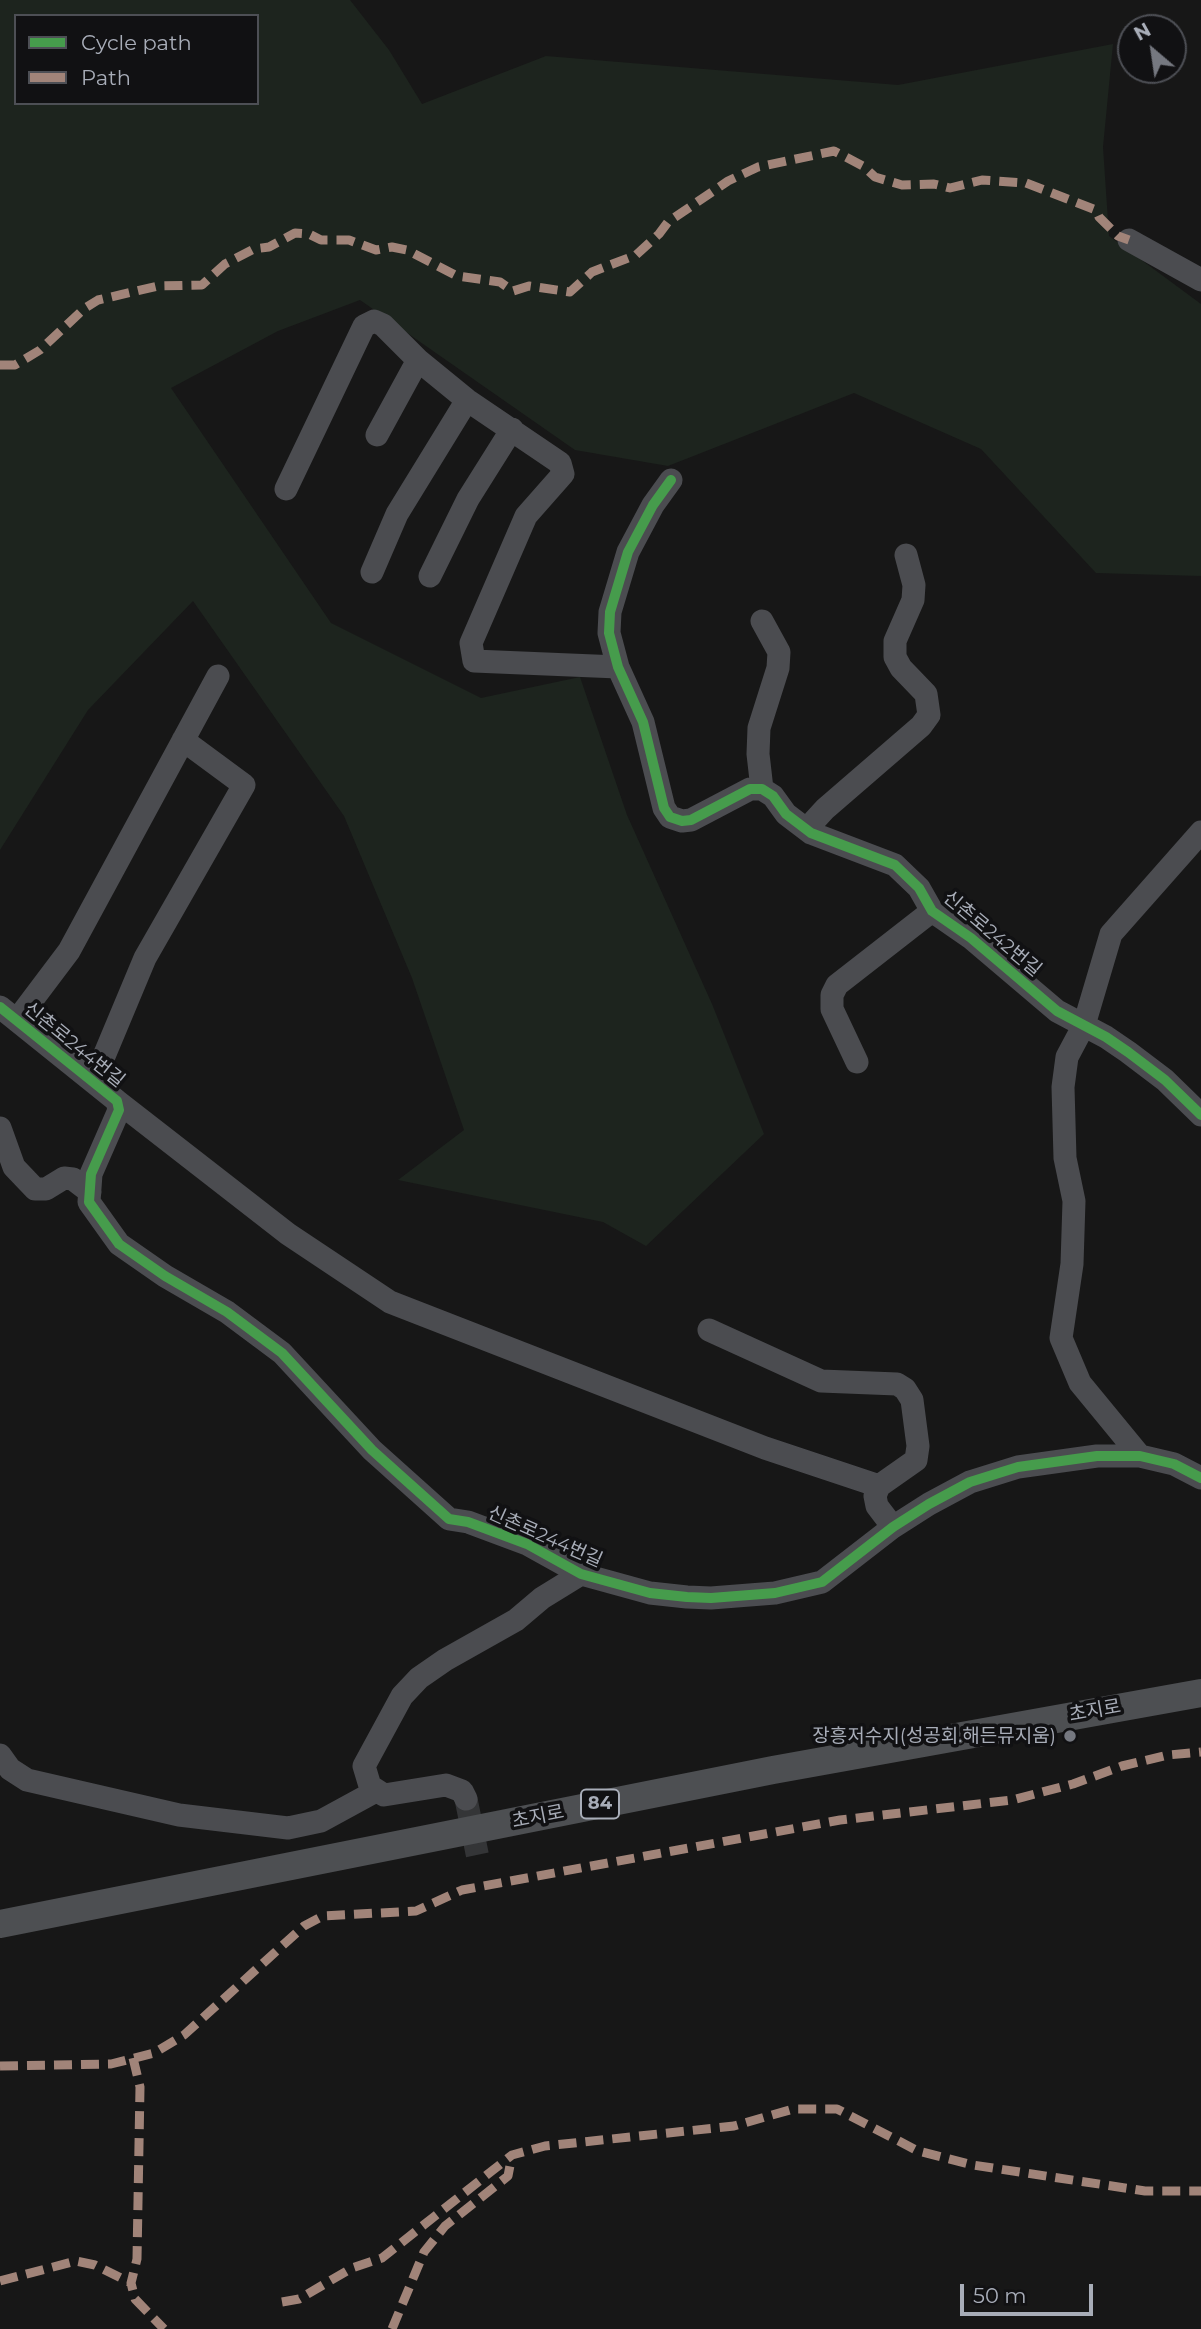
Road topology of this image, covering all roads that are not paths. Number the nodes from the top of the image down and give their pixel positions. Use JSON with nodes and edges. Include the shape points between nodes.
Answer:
{"nodes":[{"id":1,"x":1129,"y":240,"type":"dead end"},
{"id":2,"x":1201,"y":281,"type":"edge"},
{"id":3,"x":418,"y":360,"type":"junction"},
{"id":4,"x":467,"y":400,"type":"junction"},
{"id":5,"x":512,"y":429,"type":"junction"},
{"id":6,"x":377,"y":435,"type":"dead end"},
{"id":7,"x":671,"y":480,"type":"dead end"},
{"id":8,"x":286,"y":489,"type":"dead end"},
{"id":9,"x":906,"y":555,"type":"dead end"},
{"id":10,"x":372,"y":572,"type":"dead end"},
{"id":11,"x":430,"y":576,"type":"dead end"},
{"id":12,"x":762,"y":621,"type":"dead end"},
{"id":13,"x":618,"y":667,"type":"junction"},
{"id":14,"x":218,"y":676,"type":"dead end"},
{"id":15,"x":183,"y":740,"type":"junction"},
{"id":16,"x":762,"y":789,"type":"junction"},
{"id":17,"x":1201,"y":832,"type":"edge"},
{"id":18,"x":811,"y":833,"type":"junction"},
{"id":19,"x":932,"y":911,"type":"junction"},
{"id":20,"x":8,"y":1014,"type":"edge"},
{"id":21,"x":1084,"y":1026,"type":"junction"},
{"id":22,"x":857,"y":1062,"type":"dead end"},
{"id":23,"x":94,"y":1080,"type":"junction"},
{"id":24,"x":117,"y":1101,"type":"junction"},
{"id":25,"x":1201,"y":1115,"type":"edge"},
{"id":26,"x":0,"y":1128,"type":"edge"},
{"id":27,"x":90,"y":1192,"type":"junction"},
{"id":28,"x":709,"y":1330,"type":"dead end"},
{"id":29,"x":1140,"y":1456,"type":"junction"},
{"id":30,"x":1201,"y":1478,"type":"edge"},
{"id":31,"x":879,"y":1486,"type":"junction"},
{"id":32,"x":893,"y":1527,"type":"junction"},
{"id":33,"x":581,"y":1574,"type":"junction"},
{"id":34,"x":1201,"y":1679,"type":"edge"},
{"id":35,"x":1201,"y":1693,"type":"edge"},
{"id":36,"x":1173,"y":1696,"type":"junction"},
{"id":37,"x":1201,"y":1702,"type":"edge"},
{"id":38,"x":0,"y":1755,"type":"edge"},
{"id":39,"x":376,"y":1791,"type":"junction"},
{"id":40,"x":466,"y":1799,"type":"dead end"},
{"id":41,"x":0,"y":1924,"type":"edge"}],
"edges":[{"from":1,"to":2,"type":"street"},
{"from":3,"to":4,"type":"street"},
{"from":3,"to":6,"type":"street"},
{"from":3,"to":8,"type":"street","via":[[383,325],[374,321],[364,326]]},
{"from":4,"to":5,"type":"street"},
{"from":4,"to":10,"type":"street","via":[[397,514]]},
{"from":5,"to":11,"type":"street","via":[[468,499]]},
{"from":5,"to":13,"type":"street","via":[[560,463],[563,474],[526,516],[471,643],[474,661]]},
{"from":7,"to":13,"type":"street","via":[[628,552],[615,592],[608,633]]},
{"from":9,"to":18,"type":"street","via":[[913,600],[895,641],[895,657],[926,694],[929,715],[825,809]]},
{"from":12,"to":16,"type":"street","via":[[779,652],[759,728]]},
{"from":13,"to":16,"type":"street","via":[[643,722],[670,817],[691,820],[750,789]]},
{"from":14,"to":15,"type":"street"},
{"from":15,"to":20,"type":"street","via":[[69,951]]},
{"from":15,"to":23,"type":"street","via":[[244,785],[145,958]]},
{"from":16,"to":18,"type":"street","name":"신촌로242번길"},
{"from":17,"to":21,"type":"street","via":[[1111,934]]},
{"from":18,"to":19,"type":"street","name":"신촌로242번길","via":[[895,866],[919,888]]},
{"from":19,"to":21,"type":"street","name":"신촌로242번길","via":[[971,938],[1057,1012]]},
{"from":19,"to":22,"type":"street","via":[[837,985],[832,995],[832,1009]]},
{"from":20,"to":23,"type":"street","name":"신촌로244번길"},
{"from":21,"to":25,"type":"street","name":"신촌로242번길","via":[[1137,1059]]},
{"from":21,"to":29,"type":"street","via":[[1067,1057],[1063,1087],[1065,1158],[1074,1201],[1072,1264],[1061,1338],[1080,1383]]},
{"from":23,"to":24,"type":"street","name":"신촌로244번길"},
{"from":24,"to":27,"type":"street","name":"신촌로244번길","via":[[119,1110],[91,1174]]},
{"from":24,"to":31,"type":"street","via":[[288,1234],[390,1302],[765,1448]]},
{"from":26,"to":27,"type":"street","via":[[14,1167],[35,1189],[46,1189],[64,1178]]},
{"from":27,"to":33,"type":"street","name":"신촌로244번길","via":[[89,1202],[119,1244],[227,1312],[282,1353],[372,1450],[449,1519],[527,1544]]},
{"from":28,"to":31,"type":"street","via":[[821,1381],[897,1384],[905,1389],[912,1400],[916,1460]]},
{"from":29,"to":30,"type":"street","name":"신촌로244번길","via":[[1174,1464]]},
{"from":29,"to":32,"type":"street","name":"신촌로244번길","via":[[1054,1460],[987,1476]]},
{"from":31,"to":32,"type":"street","via":[[877,1506]]},
{"from":32,"to":33,"type":"street","name":"신촌로244번길","via":[[822,1582],[775,1593],[687,1597],[650,1593]]},
{"from":33,"to":39,"type":"street","via":[[499,1631],[432,1668],[402,1696],[364,1766]]},
{"from":34,"to":36,"type":"main road"},
{"from":35,"to":36,"type":"main road","name":"초지로","number":"84"},
{"from":36,"to":37,"type":"main road"},
{"from":36,"to":41,"type":"main road","name":"초지로","number":"84","via":[[773,1770]]},
{"from":38,"to":39,"type":"street","via":[[27,1780],[179,1815],[288,1828],[321,1821]]},
{"from":39,"to":40,"type":"street","via":[[397,1795],[446,1785],[462,1791]]}]}
